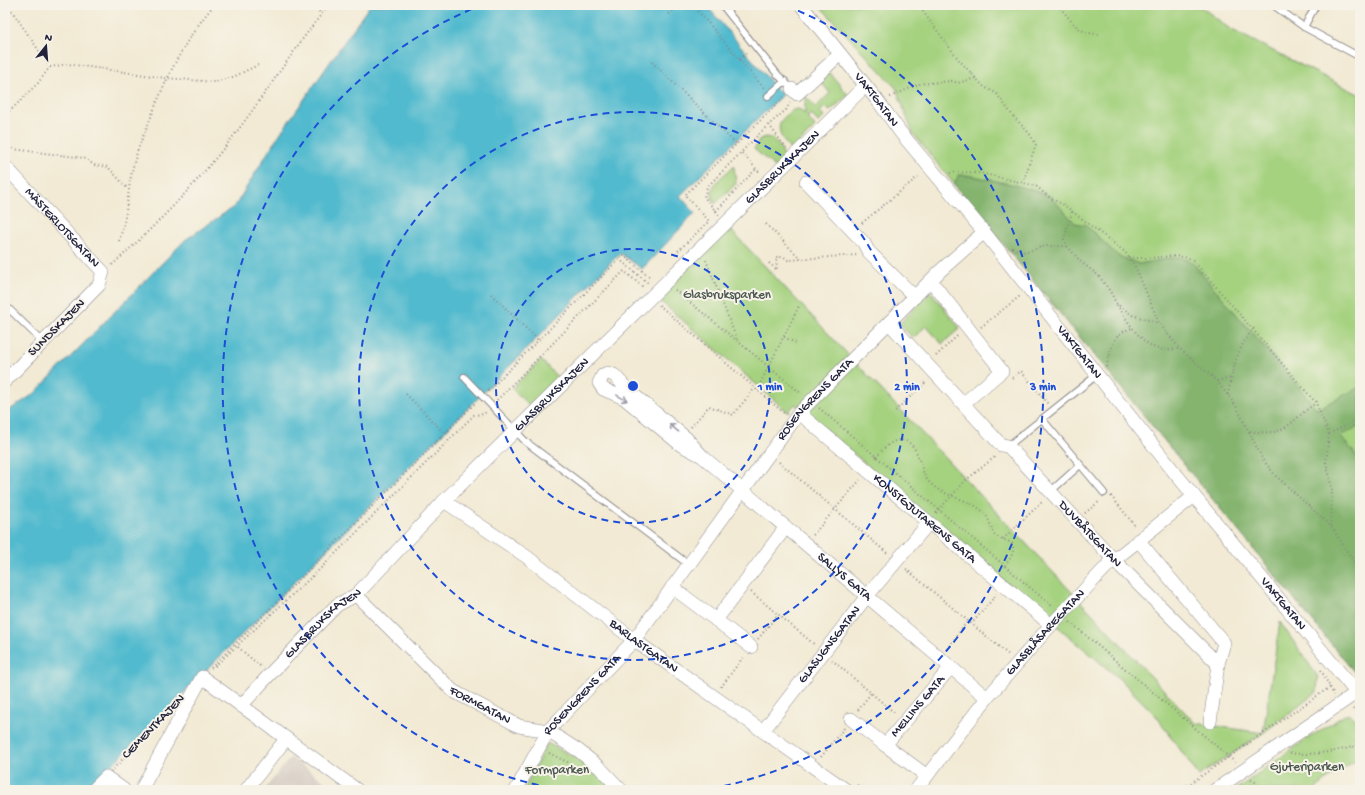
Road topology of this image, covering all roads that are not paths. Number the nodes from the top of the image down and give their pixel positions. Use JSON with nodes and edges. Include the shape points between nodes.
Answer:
{"nodes":[{"id":1,"x":722,"y":5,"type":"edge"},
{"id":2,"x":801,"y":5,"type":"edge"},
{"id":3,"x":1273,"y":5,"type":"edge"},
{"id":4,"x":1316,"y":5,"type":"edge"},
{"id":5,"x":1304,"y":27,"type":"junction"},
{"id":6,"x":839,"y":55,"type":"junction"},
{"id":7,"x":1360,"y":57,"type":"edge"},
{"id":8,"x":865,"y":86,"type":"junction"},
{"id":9,"x":791,"y":88,"type":"junction"},
{"id":10,"x":768,"y":96,"type":"dead end"},
{"id":11,"x":5,"y":166,"type":"edge"},
{"id":12,"x":806,"y":182,"type":"dead end"},
{"id":13,"x":984,"y":232,"type":"junction"},
{"id":14,"x":103,"y":272,"type":"joint"},
{"id":15,"x":930,"y":281,"type":"junction"},
{"id":16,"x":914,"y":297,"type":"junction"},
{"id":17,"x":5,"y":305,"type":"edge"},
{"id":18,"x":888,"y":323,"type":"junction"},
{"id":19,"x":43,"y":342,"type":"junction"},
{"id":20,"x":1097,"y":375,"type":"junction"},
{"id":21,"x":464,"y":377,"type":"dead end"},
{"id":22,"x":5,"y":381,"type":"edge"},
{"id":23,"x":964,"y":403,"type":"junction"},
{"id":24,"x":796,"y":417,"type":"junction"},
{"id":25,"x":1042,"y":419,"type":"junction"},
{"id":26,"x":515,"y":430,"type":"junction"},
{"id":27,"x":1008,"y":446,"type":"junction"},
{"id":28,"x":702,"y":456,"type":"junction"},
{"id":29,"x":1080,"y":465,"type":"junction"},
{"id":30,"x":742,"y":490,"type":"junction"},
{"id":31,"x":1051,"y":492,"type":"junction"},
{"id":32,"x":1104,"y":493,"type":"road end"},
{"id":33,"x":1194,"y":496,"type":"junction"},
{"id":34,"x":444,"y":501,"type":"junction"},
{"id":35,"x":928,"y":524,"type":"junction"},
{"id":36,"x":786,"y":527,"type":"junction"},
{"id":37,"x":1141,"y":538,"type":"junction"},
{"id":38,"x":1114,"y":560,"type":"junction"},
{"id":39,"x":688,"y":564,"type":"junction"},
{"id":40,"x":672,"y":587,"type":"junction"},
{"id":41,"x":356,"y":595,"type":"junction"},
{"id":42,"x":867,"y":596,"type":"junction"},
{"id":43,"x":716,"y":620,"type":"junction"},
{"id":44,"x":1051,"y":625,"type":"junction"},
{"id":45,"x":634,"y":640,"type":"junction"},
{"id":46,"x":751,"y":647,"type":"dead end"},
{"id":47,"x":1218,"y":664,"type":"junction"},
{"id":48,"x":951,"y":667,"type":"junction"},
{"id":49,"x":1358,"y":695,"type":"edge"},
{"id":50,"x":987,"y":698,"type":"junction"},
{"id":51,"x":242,"y":706,"type":"junction"},
{"id":52,"x":851,"y":719,"type":"dead end"},
{"id":53,"x":1210,"y":722,"type":"dead end"},
{"id":54,"x":548,"y":731,"type":"junction"},
{"id":55,"x":763,"y":731,"type":"junction"},
{"id":56,"x":286,"y":739,"type":"junction"},
{"id":57,"x":885,"y":745,"type":"junction"},
{"id":58,"x":927,"y":776,"type":"junction"},
{"id":59,"x":93,"y":790,"type":"edge"},
{"id":60,"x":124,"y":790,"type":"edge"},
{"id":61,"x":141,"y":790,"type":"edge"},
{"id":62,"x":246,"y":790,"type":"edge"},
{"id":63,"x":357,"y":790,"type":"edge"},
{"id":64,"x":516,"y":790,"type":"edge"},
{"id":65,"x":621,"y":790,"type":"edge"},
{"id":66,"x":846,"y":790,"type":"edge"},
{"id":67,"x":916,"y":790,"type":"edge"},
{"id":68,"x":1215,"y":790,"type":"edge"}],
"edges":[{"from":1,"to":9,"type":"lane"},
{"from":2,"to":6,"type":"street","name":"VAKTGATAN"},
{"from":3,"to":5,"type":"lane"},
{"from":4,"to":5,"type":"lane"},
{"from":5,"to":7,"type":"lane"},
{"from":6,"to":8,"type":"street","name":"VAKTGATAN"},
{"from":6,"to":9,"type":"street"},
{"from":8,"to":13,"type":"street","name":"VAKTGATAN"},
{"from":8,"to":26,"type":"street","name":"GLASBRUKSKAJEN","via":[[656,287]]},
{"from":9,"to":10,"type":"lane"},
{"from":11,"to":14,"type":"street","name":"MÄSTERLOTSGATAN"},
{"from":12,"to":16,"type":"street","via":[[864,243],[868,251]]},
{"from":13,"to":15,"type":"street","name":"ROSENGRENS GATA"},
{"from":13,"to":20,"type":"street","name":"VAKTGATAN"},
{"from":14,"to":19,"type":"street","name":"SUNDSKAJEN","via":[[99,285]]},
{"from":15,"to":16,"type":"street","name":"ROSENGRENS GATA"},
{"from":15,"to":23,"type":"street","via":[[1002,371]]},
{"from":16,"to":18,"type":"street","name":"ROSENGRENS GATA"},
{"from":17,"to":19,"type":"lane"},
{"from":18,"to":23,"type":"street","name":"DUVBÅTSGATAN"},
{"from":18,"to":24,"type":"street","name":"ROSENGRENS GATA"},
{"from":19,"to":22,"type":"street","name":"SUNDSKAJEN"},
{"from":20,"to":25,"type":"lane"},
{"from":20,"to":33,"type":"street","name":"VAKTGATAN"},
{"from":21,"to":26,"type":"lane"},
{"from":23,"to":27,"type":"street","name":"DUVBÅTSGATAN","via":[[1001,445]]},
{"from":24,"to":30,"type":"street","name":"ROSENGRENS GATA"},
{"from":24,"to":35,"type":"street","name":"KONSTGJUTARENS GATA"},
{"from":25,"to":27,"type":"lane"},
{"from":25,"to":29,"type":"lane"},
{"from":26,"to":34,"type":"street","name":"GLASBRUKSKAJEN"},
{"from":26,"to":39,"type":"lane","via":[[526,442]]},
{"from":27,"to":31,"type":"street","name":"DUVBÅTSGATAN"},
{"from":28,"to":28,"type":"street","name":"SALLYS GATA","one_way":true,"via":[[614,375],[603,375],[599,383],[603,389],[624,398],[681,445]]},
{"from":28,"to":30,"type":"street","name":"SALLYS GATA"},
{"from":29,"to":31,"type":"lane"},
{"from":29,"to":32,"type":"lane"},
{"from":30,"to":36,"type":"street","name":"SALLYS GATA"},
{"from":30,"to":39,"type":"street","name":"ROSENGRENS GATA"},
{"from":31,"to":38,"type":"street","name":"DUVBÅTSGATAN"},
{"from":33,"to":37,"type":"street","name":"GLASBLÅSAREGATAN"},
{"from":33,"to":49,"type":"street","name":"VAKTGATAN"},
{"from":34,"to":41,"type":"street","name":"GLASBRUKSKAJEN"},
{"from":34,"to":45,"type":"street","name":"BARLASTGATAN","via":[[527,557]]},
{"from":35,"to":42,"type":"street","name":"GLASUGNSGATAN"},
{"from":35,"to":44,"type":"street","name":"KONSTGJUTARENS GATA"},
{"from":36,"to":42,"type":"street","name":"SALLYS GATA"},
{"from":36,"to":43,"type":"street"},
{"from":37,"to":38,"type":"street","name":"GLASBLÅSAREGATAN"},
{"from":37,"to":47,"type":"street","via":[[1224,643]]},
{"from":38,"to":44,"type":"street","name":"GLASBLÅSAREGATAN"},
{"from":38,"to":47,"type":"street","name":"DUVBÅTSGATAN"},
{"from":39,"to":40,"type":"street","name":"ROSENGRENS GATA"},
{"from":40,"to":43,"type":"street"},
{"from":40,"to":45,"type":"street","name":"ROSENGRENS GATA"},
{"from":41,"to":51,"type":"street","name":"GLASBRUKSKAJEN","via":[[337,605]]},
{"from":41,"to":54,"type":"street","name":"FORMGATAN","via":[[453,691],[519,726]]},
{"from":42,"to":48,"type":"street","name":"SALLYS GATA"},
{"from":42,"to":55,"type":"street","name":"GLASUGNSGATAN"},
{"from":43,"to":46,"type":"street"},
{"from":44,"to":50,"type":"street","name":"GLASBLÅSAREGATAN"},
{"from":45,"to":54,"type":"street","name":"ROSENGRENS GATA"},
{"from":45,"to":55,"type":"street","name":"BARLASTGATAN"},
{"from":47,"to":53,"type":"street"},
{"from":48,"to":50,"type":"street","name":"SALLYS GATA"},
{"from":48,"to":57,"type":"street","name":"MELLINS GATA"},
{"from":49,"to":68,"type":"street"},
{"from":50,"to":58,"type":"street","name":"GLASBLÅSAREGATAN"},
{"from":51,"to":56,"type":"street"},
{"from":51,"to":61,"type":"street","name":"CEMENTKAJEN","via":[[202,677]]},
{"from":52,"to":57,"type":"street","name":"MELLINS GATA"},
{"from":54,"to":64,"type":"street","name":"ROSENGRENS GATA"},
{"from":54,"to":65,"type":"street","name":"FORMGATAN","via":[[579,751]]},
{"from":55,"to":66,"type":"street","name":"BARLASTGATAN"},
{"from":56,"to":62,"type":"street"},
{"from":56,"to":63,"type":"street"},
{"from":57,"to":58,"type":"street","name":"MELLINS GATA"},
{"from":58,"to":67,"type":"street","name":"GLASBLÅSAREGATAN"},
{"from":59,"to":60,"type":"street","via":[[106,777]]}]}
